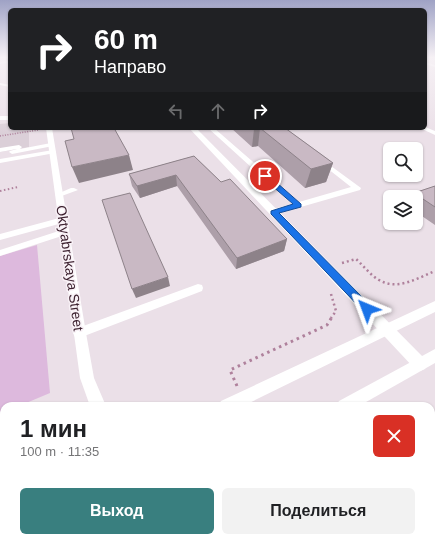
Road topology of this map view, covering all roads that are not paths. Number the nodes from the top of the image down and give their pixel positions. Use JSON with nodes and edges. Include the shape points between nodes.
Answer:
{"nodes":[{"id":1,"x":45,"y":130,"type":"edge"},
{"id":2,"x":194,"y":130,"type":"edge"},
{"id":3,"x":213,"y":130,"type":"edge"},
{"id":4,"x":52,"y":146,"type":"junction"},
{"id":5,"x":0,"y":150,"type":"edge"},
{"id":6,"x":0,"y":154,"type":"edge"},
{"id":7,"x":316,"y":157,"type":"edge"},
{"id":8,"x":0,"y":161,"type":"edge"},
{"id":9,"x":74,"y":190,"type":"dead end"},
{"id":10,"x":59,"y":195,"type":"junction"},
{"id":11,"x":298,"y":205,"type":"junction"},
{"id":12,"x":273,"y":212,"type":"junction"},
{"id":13,"x":64,"y":226,"type":"junction"},
{"id":14,"x":0,"y":237,"type":"edge"},
{"id":15,"x":0,"y":252,"type":"edge"},
{"id":16,"x":198,"y":288,"type":"dead end"},
{"id":17,"x":435,"y":306,"type":"edge"},
{"id":18,"x":387,"y":329,"type":"junction"},
{"id":19,"x":79,"y":333,"type":"junction"},
{"id":20,"x":435,"y":356,"type":"edge"},
{"id":21,"x":420,"y":364,"type":"junction"},
{"id":22,"x":96,"y":402,"type":"edge"},
{"id":23,"x":234,"y":402,"type":"edge"},
{"id":24,"x":351,"y":402,"type":"edge"}],
"edges":[{"from":1,"to":4,"type":"street","name":"Oktyabrskaya Street"},
{"from":2,"to":12,"type":"street"},
{"from":3,"to":11,"type":"lane"},
{"from":4,"to":5,"type":"lane"},
{"from":4,"to":6,"type":"lane"},
{"from":4,"to":8,"type":"lane"},
{"from":4,"to":10,"type":"street","name":"Oktyabrskaya Street"},
{"from":7,"to":11,"type":"lane","via":[[358,188]]},
{"from":9,"to":10,"type":"lane"},
{"from":10,"to":13,"type":"street","name":"Oktyabrskaya Street"},
{"from":11,"to":12,"type":"lane"},
{"from":12,"to":18,"type":"street"},
{"from":13,"to":14,"type":"lane"},
{"from":13,"to":15,"type":"lane"},
{"from":13,"to":19,"type":"street","name":"Oktyabrskaya Street"},
{"from":16,"to":19,"type":"lane"},
{"from":17,"to":18,"type":"street"},
{"from":18,"to":21,"type":"street"},
{"from":18,"to":23,"type":"street"},
{"from":19,"to":22,"type":"street","name":"Oktyabrskaya Street","via":[[87,378]]},
{"from":20,"to":21,"type":"street"},
{"from":21,"to":24,"type":"street"}]}
